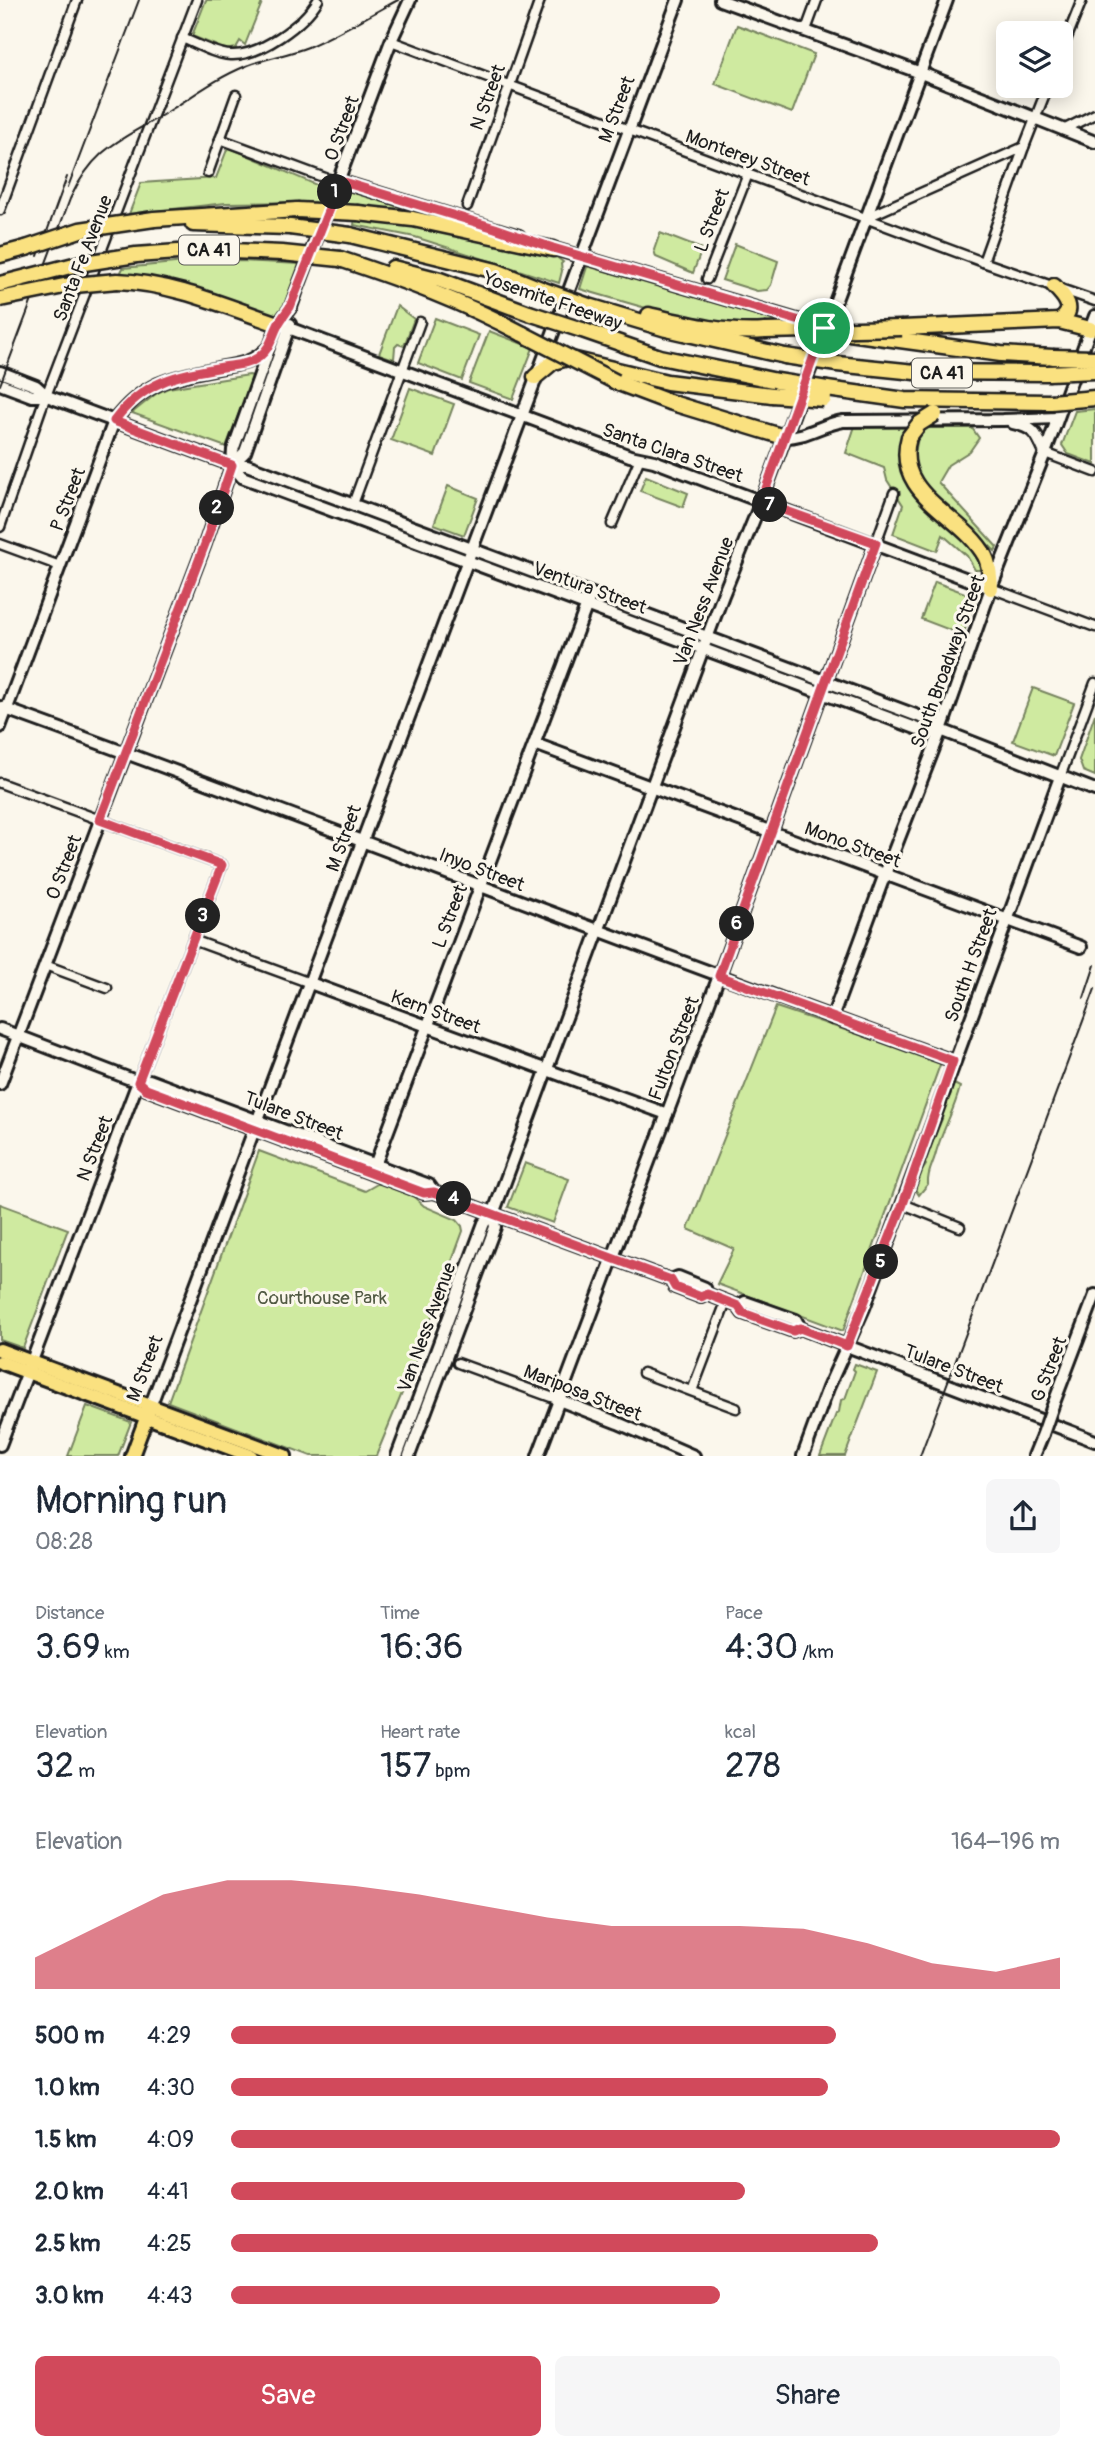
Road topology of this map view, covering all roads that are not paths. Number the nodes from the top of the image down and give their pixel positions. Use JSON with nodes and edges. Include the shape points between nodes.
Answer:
{"nodes":[{"id":1,"x":77,"y":0,"type":"edge"},
{"id":2,"x":197,"y":0,"type":"edge"},
{"id":3,"x":318,"y":0,"type":"edge"},
{"id":4,"x":410,"y":0,"type":"edge"},
{"id":5,"x":540,"y":0,"type":"edge"},
{"id":6,"x":678,"y":0,"type":"edge"},
{"id":7,"x":720,"y":0,"type":"edge"},
{"id":8,"x":817,"y":0,"type":"edge"},
{"id":9,"x":947,"y":0,"type":"edge"},
{"id":10,"x":1082,"y":0,"type":"edge"},
{"id":11,"x":1073,"y":22,"type":"edge"},
{"id":12,"x":806,"y":30,"type":"junction"},
{"id":13,"x":182,"y":38,"type":"junction"},
{"id":14,"x":391,"y":41,"type":"junction"},
{"id":15,"x":921,"y":74,"type":"junction"},
{"id":16,"x":510,"y":85,"type":"junction"},
{"id":17,"x":236,"y":95,"type":"dead end"},
{"id":18,"x":1043,"y":98,"type":"edge"},
{"id":19,"x":1095,"y":114,"type":"edge"},
{"id":20,"x":1035,"y":119,"type":"junction"},
{"id":21,"x":629,"y":130,"type":"junction"},
{"id":22,"x":1063,"y":130,"type":"junction"},
{"id":23,"x":220,"y":139,"type":"junction"},
{"id":24,"x":1095,"y":142,"type":"edge"},
{"id":25,"x":1024,"y":147,"type":"junction"},
{"id":26,"x":208,"y":173,"type":"dead end"},
{"id":27,"x":748,"y":174,"type":"junction"},
{"id":28,"x":340,"y":181,"type":"junction"},
{"id":29,"x":467,"y":206,"type":"dead end"},
{"id":30,"x":0,"y":210,"type":"edge"},
{"id":31,"x":865,"y":218,"type":"junction"},
{"id":32,"x":152,"y":223,"type":"junction"},
{"id":33,"x":590,"y":233,"type":"junction"},
{"id":34,"x":553,"y":248,"type":"junction"},
{"id":35,"x":0,"y":255,"type":"edge"},
{"id":36,"x":581,"y":256,"type":"junction"},
{"id":37,"x":340,"y":259,"type":"junction"},
{"id":38,"x":983,"y":262,"type":"junction"},
{"id":39,"x":707,"y":279,"type":"dead end"},
{"id":40,"x":0,"y":284,"type":"edge"},
{"id":41,"x":1054,"y":286,"type":"junction"},
{"id":42,"x":0,"y":299,"type":"edge"},
{"id":43,"x":1095,"y":301,"type":"edge"},
{"id":44,"x":589,"y":306,"type":"junction"},
{"id":45,"x":290,"y":307,"type":"junction"},
{"id":46,"x":1059,"y":321,"type":"junction"},
{"id":47,"x":420,"y":322,"type":"dead end"},
{"id":48,"x":1093,"y":323,"type":"edge"},
{"id":49,"x":284,"y":326,"type":"junction"},
{"id":50,"x":824,"y":328,"type":"junction"},
{"id":51,"x":314,"y":336,"type":"junction"},
{"id":52,"x":271,"y":345,"type":"junction"},
{"id":53,"x":1095,"y":358,"type":"edge"},
{"id":54,"x":245,"y":364,"type":"junction"},
{"id":55,"x":1095,"y":371,"type":"edge"},
{"id":56,"x":0,"y":372,"type":"edge"},
{"id":57,"x":403,"y":372,"type":"junction"},
{"id":58,"x":261,"y":373,"type":"junction"},
{"id":59,"x":535,"y":377,"type":"junction"},
{"id":60,"x":0,"y":384,"type":"edge"},
{"id":61,"x":774,"y":388,"type":"junction"},
{"id":62,"x":47,"y":396,"type":"junction"},
{"id":63,"x":1095,"y":398,"type":"edge"},
{"id":64,"x":1002,"y":400,"type":"junction"},
{"id":65,"x":521,"y":416,"type":"junction"},
{"id":66,"x":1057,"y":418,"type":"junction"},
{"id":67,"x":1003,"y":420,"type":"junction"},
{"id":68,"x":114,"y":421,"type":"junction"},
{"id":69,"x":784,"y":437,"type":"junction"},
{"id":70,"x":1045,"y":453,"type":"junction"},
{"id":71,"x":640,"y":458,"type":"junction"},
{"id":72,"x":232,"y":465,"type":"junction"},
{"id":73,"x":1095,"y":472,"type":"edge"},
{"id":74,"x":894,"y":494,"type":"dead end"},
{"id":75,"x":761,"y":502,"type":"junction"},
{"id":76,"x":353,"y":504,"type":"junction"},
{"id":77,"x":612,"y":524,"type":"dead end"},
{"id":78,"x":0,"y":527,"type":"edge"},
{"id":79,"x":876,"y":543,"type":"junction"},
{"id":80,"x":0,"y":544,"type":"edge"},
{"id":81,"x":472,"y":549,"type":"junction"},
{"id":82,"x":468,"y":561,"type":"junction"},
{"id":83,"x":60,"y":566,"type":"junction"},
{"id":84,"x":991,"y":588,"type":"junction"},
{"id":85,"x":589,"y":598,"type":"junction"},
{"id":86,"x":1095,"y":627,"type":"edge"},
{"id":87,"x":707,"y":637,"type":"junction"},
{"id":88,"x":703,"y":650,"type":"junction"},
{"id":89,"x":824,"y":681,"type":"junction"},
{"id":90,"x":1095,"y":683,"type":"edge"},
{"id":91,"x":820,"y":693,"type":"junction"},
{"id":92,"x":3,"y":708,"type":"edge"},
{"id":93,"x":0,"y":727,"type":"edge"},
{"id":94,"x":941,"y":730,"type":"junction"},
{"id":95,"x":536,"y":744,"type":"junction"},
{"id":96,"x":126,"y":752,"type":"junction"},
{"id":97,"x":1060,"y":777,"type":"junction"},
{"id":98,"x":0,"y":783,"type":"edge"},
{"id":99,"x":651,"y":788,"type":"junction"},
{"id":100,"x":1095,"y":790,"type":"edge"},
{"id":101,"x":100,"y":820,"type":"junction"},
{"id":102,"x":770,"y":831,"type":"junction"},
{"id":103,"x":361,"y":842,"type":"junction"},
{"id":104,"x":885,"y":874,"type":"junction"},
{"id":105,"x":479,"y":886,"type":"junction"},
{"id":106,"x":1006,"y":919,"type":"junction"},
{"id":107,"x":599,"y":931,"type":"junction"},
{"id":108,"x":193,"y":940,"type":"junction"},
{"id":109,"x":1081,"y":947,"type":"dead end"},
{"id":110,"x":45,"y":965,"type":"junction"},
{"id":111,"x":719,"y":976,"type":"junction"},
{"id":112,"x":310,"y":983,"type":"junction"},
{"id":113,"x":107,"y":988,"type":"dead end"},
{"id":114,"x":832,"y":1018,"type":"junction"},
{"id":115,"x":427,"y":1026,"type":"junction"},
{"id":116,"x":0,"y":1029,"type":"edge"},
{"id":117,"x":19,"y":1037,"type":"junction"},
{"id":118,"x":953,"y":1061,"type":"junction"},
{"id":119,"x":547,"y":1070,"type":"junction"},
{"id":120,"x":138,"y":1082,"type":"junction"},
{"id":121,"x":0,"y":1084,"type":"edge"},
{"id":122,"x":667,"y":1114,"type":"junction"},
{"id":123,"x":256,"y":1125,"type":"junction"},
{"id":124,"x":373,"y":1169,"type":"junction"},
{"id":125,"x":903,"y":1204,"type":"junction"},
{"id":126,"x":493,"y":1214,"type":"junction"},
{"id":127,"x":960,"y":1227,"type":"dead end"},
{"id":128,"x":613,"y":1258,"type":"junction"},
{"id":129,"x":469,"y":1260,"type":"junction"},
{"id":130,"x":1095,"y":1295,"type":"edge"},
{"id":131,"x":726,"y":1302,"type":"junction"},
{"id":132,"x":465,"y":1309,"type":"junction"},
{"id":133,"x":847,"y":1346,"type":"junction"},
{"id":134,"x":0,"y":1350,"type":"edge"},
{"id":135,"x":0,"y":1362,"type":"edge"},
{"id":136,"x":458,"y":1363,"type":"dead end"},
{"id":137,"x":29,"y":1366,"type":"junction"},
{"id":138,"x":643,"y":1373,"type":"dead end"},
{"id":139,"x":692,"y":1391,"type":"junction"},
{"id":140,"x":559,"y":1400,"type":"junction"},
{"id":141,"x":737,"y":1408,"type":"dead end"},
{"id":142,"x":148,"y":1411,"type":"junction"},
{"id":143,"x":1095,"y":1441,"type":"edge"},
{"id":144,"x":0,"y":1445,"type":"edge"},
{"id":145,"x":253,"y":1450,"type":"edge"},
{"id":146,"x":675,"y":1452,"type":"edge"},
{"id":147,"x":268,"y":1453,"type":"edge"},
{"id":148,"x":132,"y":1456,"type":"edge"},
{"id":149,"x":285,"y":1456,"type":"edge"},
{"id":150,"x":397,"y":1456,"type":"edge"},
{"id":151,"x":410,"y":1456,"type":"edge"},
{"id":152,"x":538,"y":1456,"type":"edge"},
{"id":153,"x":694,"y":1456,"type":"edge"},
{"id":154,"x":803,"y":1456,"type":"edge"},
{"id":155,"x":1034,"y":1456,"type":"edge"}],
"edges":[{"from":1,"to":30,"type":"street"},
{"from":2,"to":13,"type":"street","name":"Santa Fe Avenue"},
{"from":3,"to":13,"type":"street","via":[[287,32],[241,54],[224,54]]},
{"from":4,"to":14,"type":"street","name":"O Street"},
{"from":5,"to":16,"type":"street","name":"N Street"},
{"from":6,"to":21,"type":"street","name":"M Street"},
{"from":7,"to":12,"type":"street"},
{"from":8,"to":12,"type":"street"},
{"from":9,"to":15,"type":"street","name":"Van Ness Avenue"},
{"from":10,"to":11,"type":"street"},
{"from":12,"to":15,"type":"street"},
{"from":13,"to":62,"type":"street","name":"Santa Fe Avenue"},
{"from":14,"to":16,"type":"street","name":"Monterey Street"},
{"from":14,"to":28,"type":"street","name":"O Street"},
{"from":15,"to":20,"type":"street"},
{"from":15,"to":31,"type":"street","name":"Van Ness Avenue"},
{"from":16,"to":21,"type":"street","name":"Monterey Street"},
{"from":16,"to":29,"type":"street","name":"N Street"},
{"from":17,"to":23,"type":"street"},
{"from":18,"to":20,"type":"street"},
{"from":19,"to":22,"type":"street"},
{"from":20,"to":22,"type":"street"},
{"from":20,"to":25,"type":"street"},
{"from":21,"to":27,"type":"street","name":"Monterey Street"},
{"from":21,"to":33,"type":"street","name":"M Street"},
{"from":22,"to":24,"type":"street"},
{"from":23,"to":26,"type":"street"},
{"from":23,"to":28,"type":"street"},
{"from":25,"to":31,"type":"street"},
{"from":25,"to":38,"type":"street"},
{"from":27,"to":31,"type":"street","name":"Monterey Street"},
{"from":27,"to":39,"type":"street","name":"L Street"},
{"from":28,"to":34,"type":"street"},
{"from":28,"to":45,"type":"street","name":"O Street"},
{"from":31,"to":38,"type":"street","name":"Monterey Street"},
{"from":31,"to":50,"type":"street","name":"Van Ness Avenue"},
{"from":32,"to":34,"type":"highway","bridge":true,"via":[[297,210],[358,213],[413,219]]},
{"from":32,"to":35,"type":"highway","bridge":true,"via":[[80,230]]},
{"from":32,"to":44,"type":"highway","name":"Yosemite Freeway","number":"CA 41","bridge":true,"via":[[290,227],[350,235],[496,271]]},
{"from":33,"to":34,"type":"street","via":[[569,249]]},
{"from":33,"to":36,"type":"street","name":"M Street"},
{"from":34,"to":36,"type":"street"},
{"from":36,"to":50,"type":"street"},
{"from":36,"to":59,"type":"street","name":"M Street"},
{"from":37,"to":40,"type":"highway","name":"Yosemite Freeway","number":"CA 41","bridge":true,"via":[[206,250],[78,264]]},
{"from":37,"to":61,"type":"highway","name":"Yosemite Freeway","number":"CA 41","bridge":true,"via":[[440,280],[660,357]]},
{"from":37,"to":69,"type":"highway","bridge":true,"via":[[437,292],[660,400]]},
{"from":38,"to":41,"type":"street","name":"Monterey Street"},
{"from":41,"to":43,"type":"street","name":"Monterey Street"},
{"from":41,"to":46,"type":"highway","via":[[1068,304],[1067,314]]},
{"from":42,"to":49,"type":"highway","bridge":true,"via":[[117,281],[171,288]]},
{"from":44,"to":46,"type":"highway","bridge":true,"via":[[735,331]]},
{"from":44,"to":55,"type":"highway","name":"Yosemite Freeway","number":"CA 41","bridge":true,"via":[[666,329],[837,364],[915,372]]},
{"from":45,"to":49,"type":"street","name":"O Street"},
{"from":45,"to":51,"type":"street","via":[[299,324]]},
{"from":46,"to":48,"type":"highway"},
{"from":47,"to":57,"type":"street"},
{"from":48,"to":66,"type":"street","name":"South Broadway Street"},
{"from":49,"to":51,"type":"street","name":"Santa Clara Street"},
{"from":49,"to":52,"type":"street","name":"O Street"},
{"from":49,"to":72,"type":"street","name":"O Street","via":[[245,452]]},
{"from":50,"to":53,"type":"highway","bridge":true,"via":[[1001,354]]},
{"from":50,"to":69,"type":"street","name":"Van Ness Avenue"},
{"from":51,"to":57,"type":"street","name":"Santa Clara Street"},
{"from":52,"to":54,"type":"street","name":"P Street"},
{"from":52,"to":58,"type":"street","name":"O Street"},
{"from":54,"to":58,"type":"street"},
{"from":54,"to":68,"type":"street","name":"P Street","via":[[166,379],[143,391]]},
{"from":56,"to":62,"type":"street","name":"Ventura Street","via":[[36,386]]},
{"from":57,"to":65,"type":"street","name":"Santa Clara Street"},
{"from":57,"to":76,"type":"street"},
{"from":58,"to":72,"type":"street","name":"O Street","via":[[233,450]]},
{"from":59,"to":61,"type":"highway","via":[[553,362],[567,358],[667,382]]},
{"from":59,"to":65,"type":"street","name":"M Street"},
{"from":60,"to":62,"type":"street","name":"Ventura Street","via":[[32,396]]},
{"from":61,"to":64,"type":"highway","number":"CA 41","bridge":true,"via":[[905,400]]},
{"from":62,"to":68,"type":"street","name":"Ventura Street"},
{"from":62,"to":78,"type":"street","name":"Santa Fe Avenue"},
{"from":63,"to":64,"type":"highway","number":"CA 41","bridge":true},
{"from":64,"to":84,"type":"highway","bridge":true,"via":[[935,414],[919,424],[909,438],[905,457],[920,489],[983,552]]},
{"from":65,"to":71,"type":"street","name":"Santa Clara Street"},
{"from":65,"to":81,"type":"street","name":"M Street"},
{"from":66,"to":67,"type":"street"},
{"from":66,"to":70,"type":"street","name":"South Broadway Street"},
{"from":67,"to":69,"type":"street","via":[[843,421]]},
{"from":67,"to":70,"type":"street","via":[[1031,428]]},
{"from":68,"to":72,"type":"street","name":"Ventura Street"},
{"from":68,"to":83,"type":"street","name":"P Street"},
{"from":69,"to":75,"type":"street","name":"Van Ness Avenue"},
{"from":70,"to":73,"type":"street"},
{"from":70,"to":84,"type":"street","name":"South Broadway Street"},
{"from":71,"to":75,"type":"street","name":"Santa Clara Street"},
{"from":71,"to":77,"type":"street"},
{"from":72,"to":76,"type":"street","name":"Ventura Street","via":[[247,465]]},
{"from":72,"to":82,"type":"street","name":"Ventura Street","via":[[242,477]]},
{"from":72,"to":96,"type":"street","name":"O Street"},
{"from":74,"to":79,"type":"street","name":"Fulton Street"},
{"from":75,"to":79,"type":"street","name":"Santa Clara Street"},
{"from":75,"to":87,"type":"street","name":"Van Ness Avenue"},
{"from":76,"to":81,"type":"street","name":"Ventura Street"},
{"from":79,"to":84,"type":"street","name":"Santa Clara Street"},
{"from":79,"to":89,"type":"street","name":"Fulton Street"},
{"from":80,"to":83,"type":"street"},
{"from":81,"to":82,"type":"street","name":"M Street"},
{"from":81,"to":85,"type":"street","name":"Ventura Street"},
{"from":82,"to":85,"type":"street","name":"Ventura Street"},
{"from":82,"to":103,"type":"street","name":"M Street"},
{"from":83,"to":92,"type":"street","name":"P Street"},
{"from":84,"to":86,"type":"street","name":"Santa Clara Street"},
{"from":84,"to":94,"type":"street","name":"South Broadway Street"},
{"from":85,"to":87,"type":"street","name":"Ventura Street"},
{"from":85,"to":88,"type":"street","name":"Ventura Street"},
{"from":85,"to":95,"type":"street","name":"L Street"},
{"from":87,"to":88,"type":"street","name":"Van Ness Avenue"},
{"from":87,"to":89,"type":"street","name":"Ventura Street"},
{"from":88,"to":91,"type":"street","name":"Ventura Street"},
{"from":88,"to":99,"type":"street","name":"Van Ness Avenue"},
{"from":89,"to":91,"type":"street","name":"Fulton Street"},
{"from":89,"to":94,"type":"street","name":"Ventura Street","via":[[934,722]]},
{"from":90,"to":97,"type":"street","name":"South H Street"},
{"from":91,"to":94,"type":"street","name":"Ventura Street","via":[[929,733]]},
{"from":91,"to":102,"type":"street","name":"Fulton Street"},
{"from":92,"to":93,"type":"street","name":"P Street"},
{"from":92,"to":96,"type":"street","name":"Inyo Street"},
{"from":94,"to":97,"type":"street","name":"Ventura Street"},
{"from":94,"to":104,"type":"street","name":"South Broadway Street"},
{"from":95,"to":99,"type":"street","name":"Mono Street"},
{"from":95,"to":105,"type":"street","name":"L Street"},
{"from":96,"to":101,"type":"street","name":"O Street"},
{"from":96,"to":103,"type":"street","name":"Inyo Street"},
{"from":97,"to":100,"type":"street","name":"Ventura Street"},
{"from":97,"to":106,"type":"street","name":"South H Street"},
{"from":98,"to":101,"type":"street"},
{"from":99,"to":102,"type":"street","name":"Mono Street"},
{"from":99,"to":107,"type":"street","name":"Van Ness Avenue"},
{"from":101,"to":108,"type":"street","name":"N Street","via":[[222,865]]},
{"from":101,"to":110,"type":"street","name":"O Street"},
{"from":102,"to":104,"type":"street","name":"Mono Street"},
{"from":102,"to":111,"type":"street","name":"Fulton Street"},
{"from":103,"to":105,"type":"street","name":"Inyo Street"},
{"from":103,"to":112,"type":"street","name":"M Street"},
{"from":104,"to":106,"type":"street","name":"Mono Street"},
{"from":104,"to":114,"type":"street","name":"South Broadway Street"},
{"from":105,"to":107,"type":"street","name":"Inyo Street"},
{"from":105,"to":115,"type":"street","name":"L Street"},
{"from":106,"to":109,"type":"street","name":"Mono Street"},
{"from":106,"to":118,"type":"street","name":"South H Street"},
{"from":107,"to":111,"type":"street","name":"Inyo Street"},
{"from":107,"to":119,"type":"street","name":"Van Ness Avenue"},
{"from":108,"to":112,"type":"street","name":"Kern Street"},
{"from":108,"to":120,"type":"street","name":"N Street"},
{"from":110,"to":113,"type":"street"},
{"from":110,"to":117,"type":"street","name":"O Street"},
{"from":111,"to":114,"type":"street","name":"Inyo Street"},
{"from":111,"to":122,"type":"street","name":"Fulton Street"},
{"from":112,"to":115,"type":"street","name":"Kern Street"},
{"from":112,"to":123,"type":"street","name":"M Street"},
{"from":114,"to":118,"type":"street","name":"Inyo Street"},
{"from":115,"to":119,"type":"street","name":"Kern Street"},
{"from":115,"to":124,"type":"street","name":"L Street"},
{"from":116,"to":117,"type":"street","name":"Tulare Street"},
{"from":117,"to":120,"type":"street","name":"Tulare Street"},
{"from":117,"to":121,"type":"street","name":"O Street"},
{"from":118,"to":125,"type":"street","name":"South H Street"},
{"from":119,"to":122,"type":"street","name":"Kern Street"},
{"from":119,"to":126,"type":"street","name":"Van Ness Avenue"},
{"from":120,"to":123,"type":"street","name":"Tulare Street","via":[[149,1080]]},
{"from":120,"to":137,"type":"street","name":"N Street"},
{"from":122,"to":128,"type":"street","name":"Fulton Street"},
{"from":123,"to":124,"type":"street","name":"Tulare Street"},
{"from":123,"to":142,"type":"street","name":"M Street"},
{"from":124,"to":126,"type":"street","name":"Tulare Street","via":[[429,1185],[434,1192]]},
{"from":125,"to":127,"type":"street"},
{"from":125,"to":133,"type":"street","name":"South H Street"},
{"from":126,"to":128,"type":"street","name":"Tulare Street"},
{"from":126,"to":129,"type":"street","name":"Van Ness Avenue","via":[[484,1223]]},
{"from":126,"to":132,"type":"street","name":"Van Ness Avenue","via":[[495,1227]]},
{"from":128,"to":131,"type":"street","name":"Tulare Street","via":[[671,1280],[675,1287]]},
{"from":128,"to":140,"type":"street","name":"Fulton Street"},
{"from":129,"to":132,"type":"street","via":[[461,1299]]},
{"from":129,"to":150,"type":"street","name":"Van Ness Avenue"},
{"from":130,"to":155,"type":"street","name":"G Street","bridge":true},
{"from":131,"to":133,"type":"street","name":"Tulare Street","via":[[758,1306]]},
{"from":131,"to":139,"type":"street"},
{"from":132,"to":151,"type":"street","name":"Van Ness Avenue"},
{"from":133,"to":143,"type":"street","name":"Tulare Street"},
{"from":133,"to":154,"type":"street","name":"South H Street"},
{"from":134,"to":137,"type":"main road"},
{"from":135,"to":137,"type":"main road"},
{"from":136,"to":140,"type":"street","name":"Mariposa Street"},
{"from":137,"to":142,"type":"main road"},
{"from":137,"to":144,"type":"street","name":"N Street"},
{"from":138,"to":139,"type":"street"},
{"from":139,"to":141,"type":"street"},
{"from":140,"to":146,"type":"street","name":"Mariposa Street"},
{"from":140,"to":152,"type":"street","name":"Fulton Street"},
{"from":142,"to":145,"type":"main road"},
{"from":142,"to":145,"type":"main road","via":[[196,1436]]},
{"from":142,"to":148,"type":"main road","name":"M Street"},
{"from":145,"to":147,"type":"main road"},
{"from":146,"to":153,"type":"street","name":"Mariposa Street"},
{"from":147,"to":149,"type":"main road"}]}
